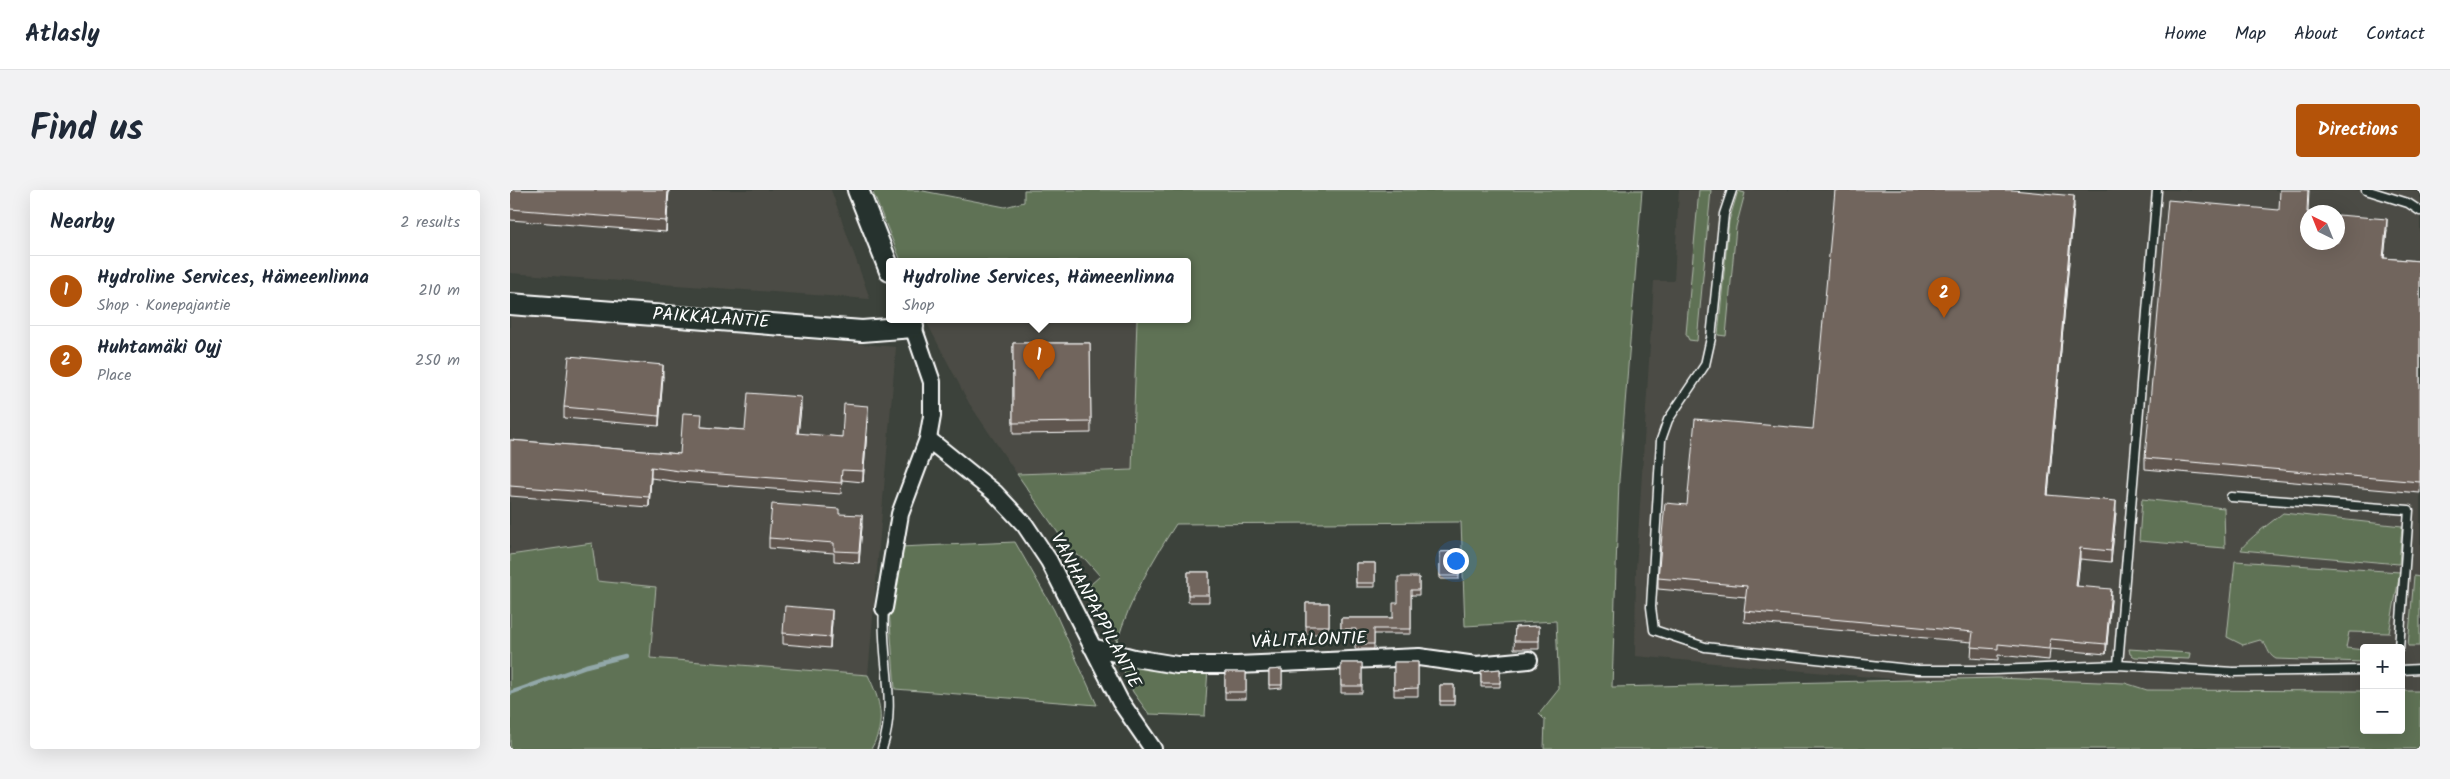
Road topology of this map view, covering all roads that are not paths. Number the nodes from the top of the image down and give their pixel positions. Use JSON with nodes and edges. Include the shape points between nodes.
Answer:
{"nodes":[{"id":1,"x":858,"y":190,"type":"edge"},
{"id":2,"x":1732,"y":190,"type":"edge"},
{"id":3,"x":2157,"y":190,"type":"edge"},
{"id":4,"x":2366,"y":190,"type":"edge"},
{"id":5,"x":2420,"y":211,"type":"edge"},
{"id":6,"x":886,"y":261,"type":"edge"},
{"id":7,"x":510,"y":304,"type":"edge"},
{"id":8,"x":911,"y":323,"type":"edge"},
{"id":9,"x":928,"y":439,"type":"junction"},
{"id":10,"x":2230,"y":497,"type":"dead end"},
{"id":11,"x":884,"y":608,"type":"joint"},
{"id":12,"x":2400,"y":644,"type":"edge"},
{"id":13,"x":1092,"y":647,"type":"junction"},
{"id":14,"x":1529,"y":660,"type":"dead end"},
{"id":15,"x":2118,"y":665,"type":"junction"},
{"id":16,"x":2420,"y":669,"type":"edge"},
{"id":17,"x":2360,"y":670,"type":"edge"},
{"id":18,"x":2405,"y":670,"type":"edge"},
{"id":19,"x":882,"y":749,"type":"edge"},
{"id":20,"x":1153,"y":749,"type":"edge"}],
"edges":[{"from":1,"to":6,"type":"street"},
{"from":2,"to":15,"type":"lane","via":[[1724,214],[1708,354],[1701,372],[1668,420],[1661,440],[1651,607],[1654,630],[1704,647],[1918,670]]},
{"from":3,"to":15,"type":"lane"},
{"from":4,"to":5,"type":"lane","via":[[2408,203]]},
{"from":7,"to":8,"type":"street","name":"PAIKKALANTIE","via":[[862,331]]},
{"from":8,"to":9,"type":"street","via":[[932,382]]},
{"from":9,"to":11,"type":"street","via":[[900,514]]},
{"from":9,"to":13,"type":"street","name":"VANHANPAPPILANTIE","via":[[995,493],[1025,525],[1049,561]]},
{"from":10,"to":12,"type":"lane","via":[[2409,510]]},
{"from":11,"to":19,"type":"lane","via":[[889,704]]},
{"from":13,"to":14,"type":"street","name":"VÄLITALONTIE","via":[[1177,665],[1419,657],[1476,665]]},
{"from":13,"to":20,"type":"street","name":"VANHANPAPPILANTIE","via":[[1120,701]]},
{"from":15,"to":17,"type":"lane","via":[[2233,672]]},
{"from":16,"to":18,"type":"lane"}]}
